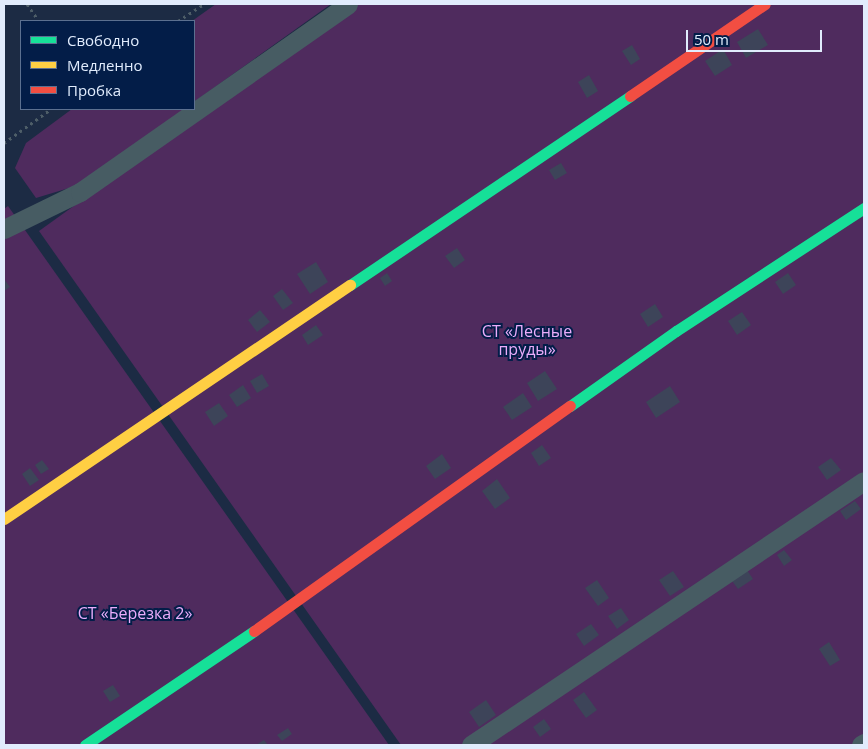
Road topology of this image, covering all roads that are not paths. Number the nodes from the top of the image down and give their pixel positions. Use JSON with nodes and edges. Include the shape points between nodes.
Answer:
{"nodes":[{"id":1,"x":348,"y":4,"type":"edge"},
{"id":2,"x":765,"y":4,"type":"edge"},
{"id":3,"x":864,"y":208,"type":"edge"},
{"id":4,"x":4,"y":229,"type":"edge"},
{"id":5,"x":864,"y":481,"type":"edge"},
{"id":6,"x":4,"y":518,"type":"edge"},
{"id":7,"x":84,"y":745,"type":"edge"},
{"id":8,"x":471,"y":745,"type":"edge"}],
"edges":[{"from":1,"to":4,"type":"street","via":[[80,192]]},
{"from":2,"to":6,"type":"street"},
{"from":3,"to":7,"type":"street","via":[[676,331],[288,609]]},
{"from":5,"to":8,"type":"street"}]}
